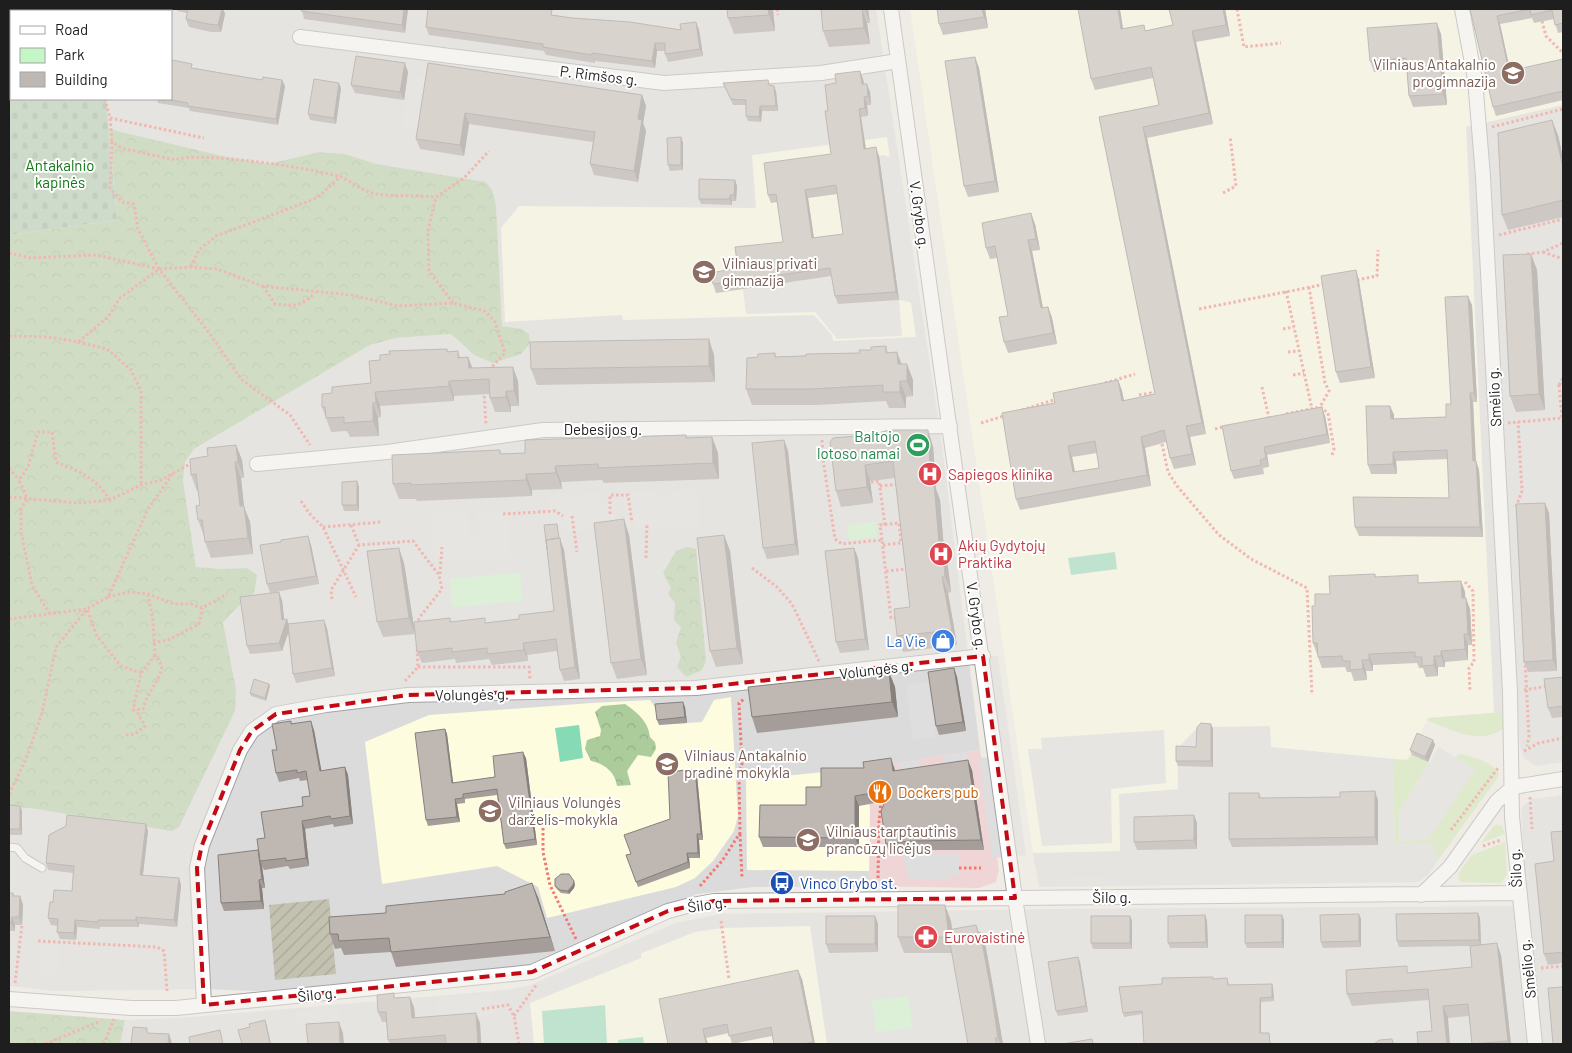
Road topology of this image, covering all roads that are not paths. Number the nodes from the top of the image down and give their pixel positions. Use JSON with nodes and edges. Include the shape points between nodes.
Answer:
{"nodes":[{"id":1,"x":891,"y":9,"type":"edge"},
{"id":2,"x":1462,"y":9,"type":"edge"},
{"id":3,"x":300,"y":37,"type":"dead end"},
{"id":4,"x":898,"y":62,"type":"junction"},
{"id":5,"x":950,"y":426,"type":"junction"},
{"id":6,"x":258,"y":464,"type":"dead end"},
{"id":7,"x":983,"y":656,"type":"junction"},
{"id":8,"x":1563,"y":779,"type":"edge"},
{"id":9,"x":1513,"y":786,"type":"junction"},
{"id":10,"x":1512,"y":817,"type":"junction"},
{"id":11,"x":1482,"y":821,"type":"junction"},
{"id":12,"x":9,"y":846,"type":"edge"},
{"id":13,"x":1450,"y":867,"type":"junction"},
{"id":14,"x":42,"y":868,"type":"dead end"},
{"id":15,"x":1462,"y":893,"type":"junction"},
{"id":16,"x":1520,"y":893,"type":"junction"},
{"id":17,"x":1421,"y":895,"type":"junction"},
{"id":18,"x":1015,"y":898,"type":"junction"},
{"id":19,"x":9,"y":999,"type":"edge"},
{"id":20,"x":204,"y":1005,"type":"junction"},
{"id":21,"x":1038,"y":1044,"type":"edge"},
{"id":22,"x":1535,"y":1044,"type":"edge"}],
"edges":[{"from":1,"to":4,"type":"street","name":"V. Grybo g."},
{"from":2,"to":9,"type":"street","name":"Smėlio g.","via":[[1475,79],[1479,130]]},
{"from":3,"to":4,"type":"street","name":"P. Rimšos g.","via":[[664,83],[821,73]]},
{"from":4,"to":5,"type":"street","name":"V. Grybo g."},
{"from":5,"to":6,"type":"street","name":"Debesijos g.","via":[[542,430],[387,452]]},
{"from":5,"to":7,"type":"street","name":"V. Grybo g."},
{"from":7,"to":18,"type":"street","name":"V. Grybo g."},
{"from":7,"to":20,"type":"street","name":"Volungės g.","via":[[696,688],[408,695],[276,714],[252,731],[240,750],[202,845],[198,868]]},
{"from":8,"to":9,"type":"street"},
{"from":9,"to":10,"type":"street","name":"Šilo g."},
{"from":9,"to":11,"type":"street","via":[[1496,801]]},
{"from":10,"to":11,"type":"street","via":[[1497,815]]},
{"from":10,"to":16,"type":"street","name":"Šilo g."},
{"from":11,"to":13,"type":"street"},
{"from":12,"to":14,"type":"lane","via":[[17,848],[25,858]]},
{"from":13,"to":15,"type":"street","via":[[1449,880]]},
{"from":13,"to":17,"type":"street"},
{"from":15,"to":16,"type":"street","name":"Šilo g."},
{"from":15,"to":17,"type":"street","name":"Šilo g."},
{"from":16,"to":22,"type":"street","name":"Smėlio g."},
{"from":17,"to":18,"type":"street","name":"Šilo g."},
{"from":18,"to":20,"type":"street","name":"Šilo g.","via":[[714,902],[668,912],[532,972]]},
{"from":18,"to":21,"type":"street","name":"V. Grybo g."},
{"from":19,"to":20,"type":"street","name":"Šilo g.","via":[[119,1007]]}]}
